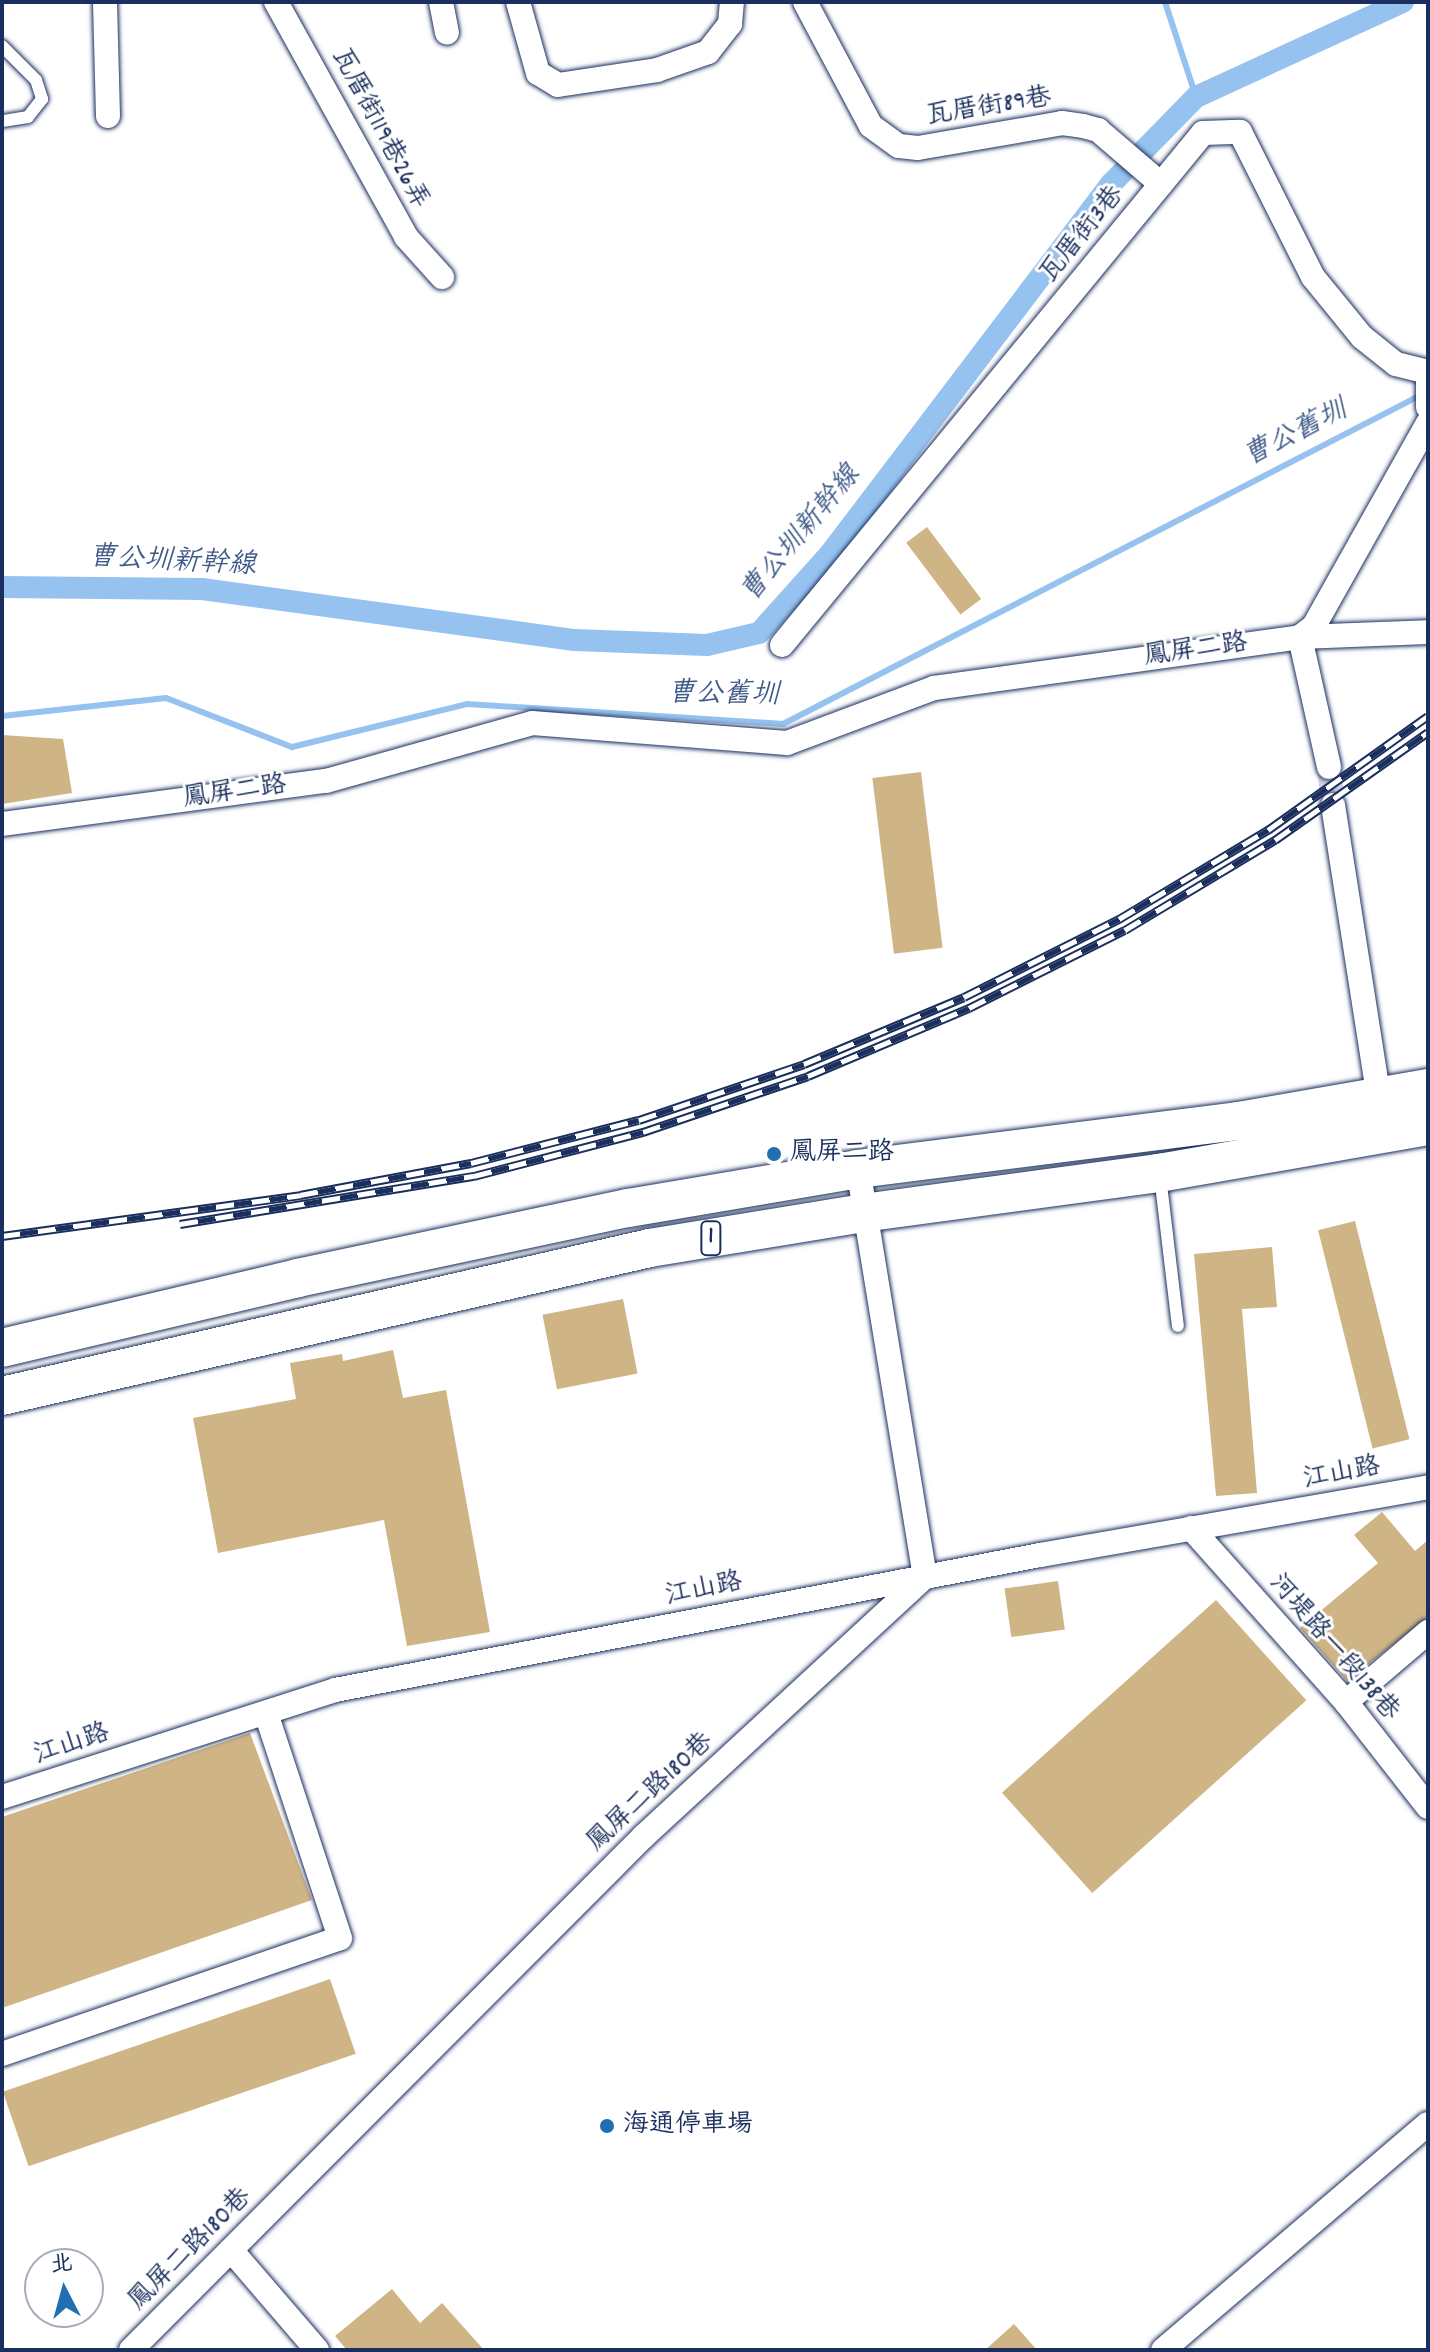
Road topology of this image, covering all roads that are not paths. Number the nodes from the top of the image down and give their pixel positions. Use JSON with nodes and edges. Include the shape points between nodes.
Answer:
{"nodes":[{"id":1,"x":105,"y":2,"type":"edge"},
{"id":2,"x":276,"y":2,"type":"edge"},
{"id":3,"x":441,"y":2,"type":"edge"},
{"id":4,"x":518,"y":2,"type":"edge"},
{"id":5,"x":732,"y":2,"type":"edge"},
{"id":6,"x":805,"y":2,"type":"edge"},
{"id":7,"x":447,"y":32,"type":"dead end"},
{"id":8,"x":2,"y":46,"type":"edge"},
{"id":9,"x":108,"y":116,"type":"dead end"},
{"id":10,"x":2,"y":121,"type":"edge"},
{"id":11,"x":1156,"y":179,"type":"junction"},
{"id":12,"x":442,"y":277,"type":"dead end"},
{"id":13,"x":1428,"y":372,"type":"edge"},
{"id":14,"x":1428,"y":379,"type":"edge"},
{"id":15,"x":1427,"y":385,"type":"edge"},
{"id":16,"x":1428,"y":407,"type":"edge"},
{"id":17,"x":1428,"y":423,"type":"edge"},
{"id":18,"x":1428,"y":632,"type":"edge"},
{"id":19,"x":1300,"y":637,"type":"junction"},
{"id":20,"x":782,"y":645,"type":"dead end"},
{"id":21,"x":1329,"y":767,"type":"tunnel mouth"},
{"id":22,"x":1333,"y":805,"type":"tunnel mouth"},
{"id":23,"x":2,"y":824,"type":"edge"},
{"id":24,"x":1428,"y":1088,"type":"edge"},
{"id":25,"x":1379,"y":1098,"type":"junction"},
{"id":26,"x":1428,"y":1126,"type":"edge"},
{"id":27,"x":858,"y":1169,"type":"junction"},
{"id":28,"x":1159,"y":1173,"type":"junction"},
{"id":29,"x":863,"y":1213,"type":"junction"},
{"id":30,"x":282,"y":1281,"type":"junction"},
{"id":31,"x":1178,"y":1326,"type":"dead end"},
{"id":32,"x":289,"y":1328,"type":"junction"},
{"id":33,"x":2,"y":1348,"type":"edge"},
{"id":34,"x":2,"y":1396,"type":"edge"},
{"id":35,"x":1428,"y":1487,"type":"edge"},
{"id":36,"x":1191,"y":1528,"type":"junction"},
{"id":37,"x":925,"y":1577,"type":"junction"},
{"id":38,"x":1428,"y":1632,"type":"edge"},
{"id":39,"x":1346,"y":1702,"type":"junction"},
{"id":40,"x":266,"y":1713,"type":"junction"},
{"id":41,"x":2,"y":1797,"type":"edge"},
{"id":42,"x":1428,"y":1807,"type":"edge"},
{"id":43,"x":2,"y":2054,"type":"edge"},
{"id":44,"x":1428,"y":2124,"type":"edge"},
{"id":45,"x":231,"y":2250,"type":"junction"},
{"id":46,"x":131,"y":2350,"type":"edge"},
{"id":47,"x":317,"y":2350,"type":"edge"},
{"id":48,"x":1163,"y":2350,"type":"edge"}],
"edges":[{"from":1,"to":9,"type":"street"},
{"from":2,"to":12,"type":"street","name":"瓦厝街119巷26弄","via":[[406,237]]},
{"from":3,"to":7,"type":"street"},
{"from":4,"to":5,"type":"street","via":[[538,73],[558,85],[657,70],[708,52],[730,24]]},
{"from":6,"to":11,"type":"street","name":"瓦厝街89巷","via":[[871,126],[899,146],[918,148],[1062,123],[1098,130]]},
{"from":8,"to":10,"type":"lane","via":[[36,80],[42,99],[28,117]]},
{"from":11,"to":13,"type":"street","name":"瓦厝街3巷","via":[[1203,133],[1240,132],[1313,277],[1362,337],[1396,364]]},
{"from":11,"to":20,"type":"street","name":"瓦厝街3巷"},
{"from":14,"to":15,"type":"street"},
{"from":15,"to":16,"type":"street"},
{"from":17,"to":19,"type":"street","via":[[1314,626]]},
{"from":18,"to":19,"type":"street","name":"鳳屏二路"},
{"from":19,"to":21,"type":"street"},
{"from":19,"to":23,"type":"street","name":"鳳屏二路","via":[[934,688],[787,743],[532,723],[326,781]]},
{"from":22,"to":25,"type":"street"},
{"from":24,"to":25,"type":"main road","number":"1"},
{"from":25,"to":27,"type":"main road","number":"1"},
{"from":26,"to":28,"type":"main road","number":"1"},
{"from":27,"to":29,"type":"street"},
{"from":27,"to":30,"type":"main road","number":"1","via":[[628,1208]]},
{"from":28,"to":29,"type":"main road","number":"1"},
{"from":28,"to":31,"type":"lane"},
{"from":29,"to":32,"type":"main road","number":"1","via":[[650,1248]]},
{"from":29,"to":37,"type":"street"},
{"from":30,"to":32,"type":"main road"},
{"from":30,"to":33,"type":"main road","number":"1"},
{"from":32,"to":34,"type":"main road","number":"1"},
{"from":35,"to":36,"type":"street","name":"江山路"},
{"from":36,"to":37,"type":"street","name":"江山路"},
{"from":36,"to":39,"type":"street","name":"河堤路一段138巷"},
{"from":37,"to":40,"type":"street","name":"江山路","via":[[335,1690]]},
{"from":37,"to":45,"type":"street","name":"鳳屏二路180巷","via":[[644,1836]]},
{"from":38,"to":39,"type":"street"},
{"from":39,"to":42,"type":"street","name":"河堤路一段138巷"},
{"from":40,"to":41,"type":"street","name":"江山路"},
{"from":40,"to":43,"type":"street","via":[[340,1938]]},
{"from":44,"to":48,"type":"street"},
{"from":45,"to":46,"type":"street","name":"鳳屏二路180巷"},
{"from":45,"to":47,"type":"street"}]}
